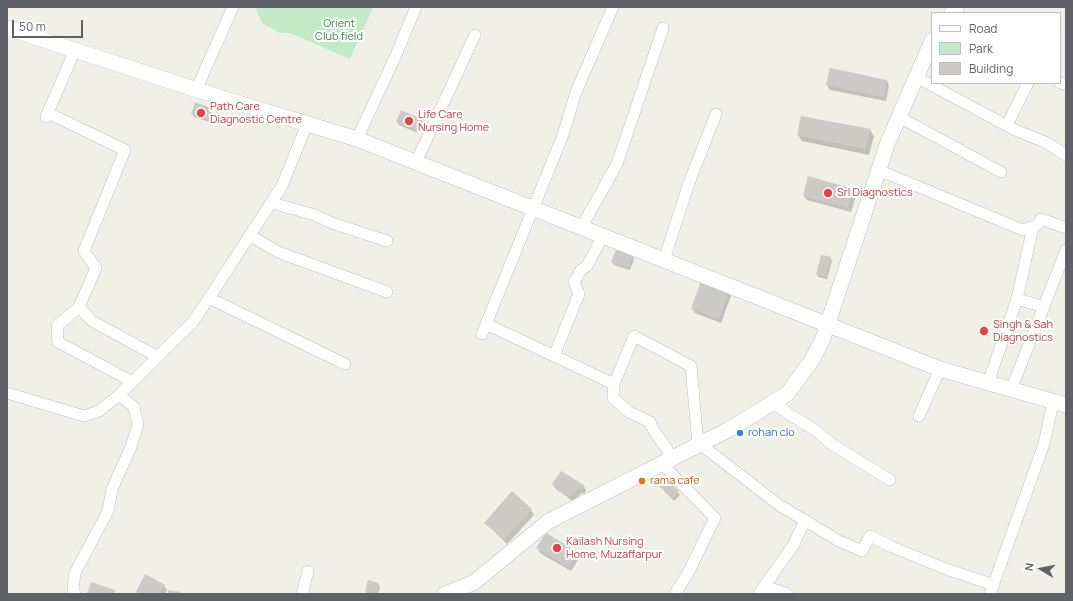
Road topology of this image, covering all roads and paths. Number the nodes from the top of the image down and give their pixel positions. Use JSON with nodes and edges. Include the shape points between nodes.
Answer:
{"nodes":[{"id":1,"x":233,"y":7,"type":"edge"},
{"id":2,"x":416,"y":7,"type":"edge"},
{"id":3,"x":613,"y":7,"type":"edge"},
{"id":4,"x":7,"y":28,"type":"edge"},
{"id":5,"x":663,"y":28,"type":"dead end"},
{"id":6,"x":476,"y":35,"type":"dead end"},
{"id":7,"x":931,"y":43,"type":"edge"},
{"id":8,"x":74,"y":50,"type":"junction"},
{"id":9,"x":916,"y":77,"type":"junction"},
{"id":10,"x":1028,"y":84,"type":"edge"},
{"id":11,"x":196,"y":90,"type":"junction"},
{"id":12,"x":716,"y":114,"type":"dead end"},
{"id":13,"x":899,"y":116,"type":"junction"},
{"id":14,"x":307,"y":124,"type":"junction"},
{"id":15,"x":1007,"y":125,"type":"junction"},
{"id":16,"x":357,"y":138,"type":"junction"},
{"id":17,"x":1066,"y":155,"type":"edge"},
{"id":18,"x":416,"y":162,"type":"junction"},
{"id":19,"x":878,"y":170,"type":"junction"},
{"id":20,"x":1000,"y":172,"type":"dead end"},
{"id":21,"x":272,"y":202,"type":"junction"},
{"id":22,"x":533,"y":208,"type":"junction"},
{"id":23,"x":1033,"y":227,"type":"junction"},
{"id":24,"x":581,"y":228,"type":"junction"},
{"id":25,"x":1066,"y":228,"type":"edge"},
{"id":26,"x":251,"y":236,"type":"junction"},
{"id":27,"x":603,"y":236,"type":"junction"},
{"id":28,"x":387,"y":241,"type":"dead end"},
{"id":29,"x":1066,"y":250,"type":"edge"},
{"id":30,"x":664,"y":260,"type":"junction"},
{"id":31,"x":387,"y":292,"type":"dead end"},
{"id":32,"x":210,"y":298,"type":"junction"},
{"id":33,"x":1016,"y":299,"type":"junction"},
{"id":34,"x":79,"y":307,"type":"junction"},
{"id":35,"x":1044,"y":307,"type":"junction"},
{"id":36,"x":827,"y":325,"type":"junction"},
{"id":37,"x":554,"y":356,"type":"junction"},
{"id":38,"x":158,"y":357,"type":"junction"},
{"id":39,"x":345,"y":364,"type":"dead end"},
{"id":40,"x":940,"y":369,"type":"junction"},
{"id":41,"x":133,"y":382,"type":"junction"},
{"id":42,"x":988,"y":383,"type":"junction"},
{"id":43,"x":614,"y":384,"type":"junction"},
{"id":44,"x":1011,"y":390,"type":"junction"},
{"id":45,"x":7,"y":393,"type":"edge"},
{"id":46,"x":120,"y":395,"type":"junction"},
{"id":47,"x":772,"y":403,"type":"junction"},
{"id":48,"x":1060,"y":404,"type":"edge"},
{"id":49,"x":919,"y":416,"type":"dead end"},
{"id":50,"x":699,"y":445,"type":"junction"},
{"id":51,"x":668,"y":461,"type":"junction"},
{"id":52,"x":890,"y":480,"type":"dead end"},
{"id":53,"x":805,"y":520,"type":"junction"},
{"id":54,"x":308,"y":571,"type":"dead end"},
{"id":55,"x":762,"y":590,"type":"edge"},
{"id":56,"x":992,"y":590,"type":"edge"},
{"id":57,"x":75,"y":594,"type":"edge"},
{"id":58,"x":302,"y":594,"type":"edge"},
{"id":59,"x":445,"y":594,"type":"edge"},
{"id":60,"x":675,"y":594,"type":"edge"},
{"id":61,"x":787,"y":594,"type":"edge"}],
"edges":[{"from":1,"to":11,"type":"street"},
{"from":2,"to":16,"type":"street"},
{"from":3,"to":22,"type":"street","via":[[576,92],[563,135]]},
{"from":4,"to":8,"type":"main road"},
{"from":5,"to":24,"type":"street","via":[[617,164]]},
{"from":6,"to":18,"type":"street"},
{"from":7,"to":9,"type":"main road"},
{"from":8,"to":11,"type":"main road"},
{"from":8,"to":34,"type":"street","via":[[47,115],[125,150],[84,251],[96,268]]},
{"from":9,"to":13,"type":"main road"},
{"from":9,"to":15,"type":"street"},
{"from":10,"to":15,"type":"street"},
{"from":11,"to":14,"type":"main road"},
{"from":12,"to":30,"type":"street","via":[[689,183]]},
{"from":13,"to":19,"type":"main road"},
{"from":13,"to":20,"type":"street"},
{"from":14,"to":16,"type":"main road"},
{"from":14,"to":21,"type":"street","via":[[282,186]]},
{"from":15,"to":17,"type":"street","via":[[1045,142]]},
{"from":16,"to":18,"type":"main road"},
{"from":18,"to":22,"type":"main road"},
{"from":19,"to":23,"type":"street","via":[[1023,230]]},
{"from":19,"to":36,"type":"main road"},
{"from":21,"to":26,"type":"street"},
{"from":21,"to":28,"type":"street"},
{"from":22,"to":24,"type":"main road"},
{"from":22,"to":37,"type":"street","via":[[484,329]]},
{"from":23,"to":25,"type":"street","via":[[1038,226],[1041,220]]},
{"from":23,"to":33,"type":"street"},
{"from":24,"to":27,"type":"main road"},
{"from":26,"to":31,"type":"street","via":[[278,252]]},
{"from":26,"to":32,"type":"street"},
{"from":27,"to":30,"type":"main road"},
{"from":27,"to":37,"type":"street","via":[[588,266],[581,270],[574,282],[579,294]]},
{"from":29,"to":35,"type":"street"},
{"from":30,"to":36,"type":"main road"},
{"from":32,"to":38,"type":"street","via":[[192,323]]},
{"from":32,"to":39,"type":"street"},
{"from":33,"to":35,"type":"street"},
{"from":33,"to":42,"type":"street"},
{"from":34,"to":38,"type":"street","via":[[92,321]]},
{"from":34,"to":41,"type":"street","via":[[58,326],[58,342]]},
{"from":35,"to":44,"type":"street"},
{"from":36,"to":40,"type":"main road"},
{"from":36,"to":47,"type":"main road","via":[[810,363],[787,394]]},
{"from":37,"to":43,"type":"street"},
{"from":38,"to":41,"type":"street"},
{"from":40,"to":42,"type":"main road"},
{"from":40,"to":49,"type":"street"},
{"from":41,"to":46,"type":"street"},
{"from":42,"to":44,"type":"main road"},
{"from":43,"to":50,"type":"street","via":[[634,336],[691,366]]},
{"from":43,"to":51,"type":"street","via":[[613,398],[629,412],[650,422]]},
{"from":44,"to":48,"type":"main road"},
{"from":45,"to":46,"type":"street","via":[[84,416],[99,411]]},
{"from":46,"to":57,"type":"street","via":[[134,407],[138,424],[131,448],[112,489],[108,511],[75,573]]},
{"from":47,"to":50,"type":"main road"},
{"from":47,"to":52,"type":"street"},
{"from":48,"to":56,"type":"street"},
{"from":50,"to":51,"type":"main road"},
{"from":50,"to":53,"type":"street","via":[[760,492]]},
{"from":51,"to":59,"type":"main road","via":[[549,521],[473,583]]},
{"from":51,"to":60,"type":"street","via":[[715,518]]},
{"from":53,"to":55,"type":"street","via":[[794,544]]},
{"from":53,"to":56,"type":"street","via":[[862,551],[870,536]]},
{"from":54,"to":58,"type":"street"},
{"from":55,"to":61,"type":"street"}]}
